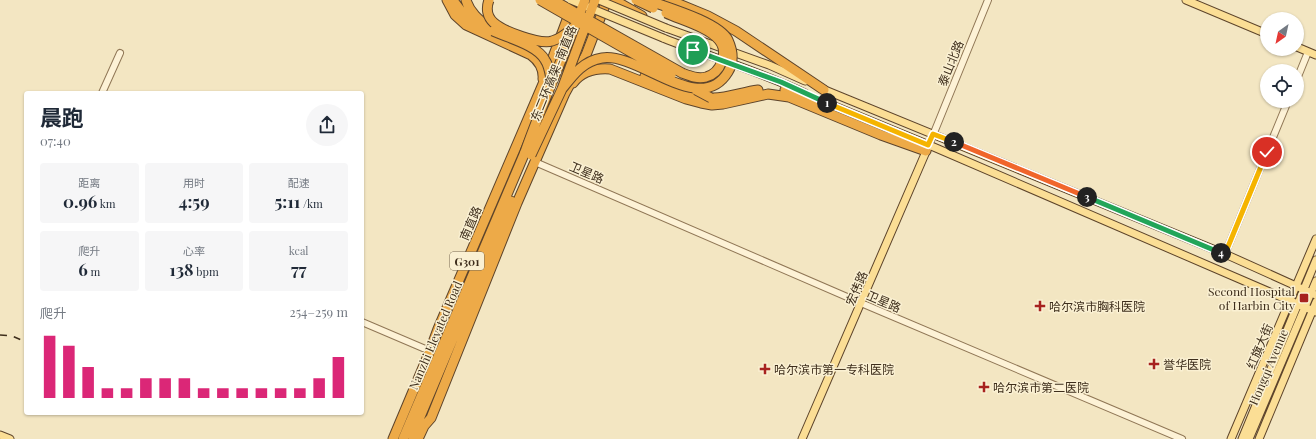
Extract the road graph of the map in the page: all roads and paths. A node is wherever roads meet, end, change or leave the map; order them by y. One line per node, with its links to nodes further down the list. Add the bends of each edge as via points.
1 (447, 0): 32 (highway, via 455,14 466,25 538,60)
2 (453, 0): 22 (highway, via 469,19)
3 (466, 0): 22 (highway, via 474,14)
4 (489, 0): 20 (highway, bridge, via 488,15 494,23 535,41 552,41)
5 (540, 0): 36 (highway, bridge)
6 (552, 0): 13 (highway, bridge, via 682,73 694,78 706,77 717,70 723,57 722,45 715,36)
7 (572, 0): 32 (highway, G301); 37 (main road, bridge, via 662,38 781,82)
8 (585, 0): 20 (highway, 东二环高架-南直路, bridge)
9 (595, 0): 35 (highway, 东二环高架-南直路, bridge)
10 (599, 0): 19 (main road, bridge)
11 (607, 0): 35 (highway, via 586,55)
12 (614, 0): 19 (highway, bridge)
13 (636, 0)
14 (647, 0): 30 (highway, bridge, via 706,23 722,33 731,47 732,61 720,82 697,89 678,84 619,59)
15 (669, 0): 33 (highway, via 736,31)
16 (988, 0): 41 (street, 泰山北路)
17 (1186, 0): 23 (main road)
18 (1196, 0): 21 (main road)
19 (655, 23): 33 (main road, bridge, via 770,65)
20 (576, 25): 32 (highway, 东二环高架-南直路, bridge)
21 (1260, 27)
22 (493, 31): 32 (highway, bridge, via 539,52 546,61)
23 (1260, 31)
24 (1304, 46): 26 (main road)
25 (1304, 50): 27 (main road)
26 (1316, 51)
27 (1308, 52): 29 (main road); 31 (street)
28 (120, 53): 34 (street)
29 (1316, 55)
30 (594, 61): 35 (highway, bridge, via 573,74); 36 (highway, bridge, via 620,67 696,96)
31 (1303, 64)
32 (547, 84): 35 (street); 39 (highway, 东二环高架-南直路, bridge); 58 (highway, 南直路 / G301)
33 (824, 90): 41 (main road)
34 (103, 91)
35 (563, 91): 40 (highway, 东二环高架-南直路, bridge); 42 (highway, via 583,74 600,68 610,69 686,99 712,105 763,95 782,95 881,135); 43 (highway, G301)
36 (711, 98): 37 (highway, via 776,88)
37 (831, 105): 42 (main road)
38 (1285, 108): 45 (street)
39 (538, 116): 43 (highway, 东二环高架-南直路, bridge); 58 (highway, bridge, via 519,150 447,316)
40 (549, 118): 43 (highway, 东二环高架-南直路, bridge); 60 (highway, bridge, via 544,139 431,407)
41 (933, 134): 42 (street, 泰山北路); 45 (main road)
42 (927, 148): 51 (main road); 53 (main road, 宏伟路)
43 (530, 156): 53 (street, 卫星路); 60 (highway, G301); 64 (highway, Nanzhi Elevated Road); 65 (highway, Nanzhi Elevated Road)
44 (1316, 239): 48 (main road, 红旗大街)
45 (1225, 254): 48 (main road)
46 (1316, 260): 49 (main road, Hongqi Avenue)
47 (1316, 281): 50 (main road, Hongqi Avenue)
48 (1296, 286): 49 (main road); 51 (main road, 红旗大街)
49 (1304, 289): 50 (main road); 54 (main road, Hongqi Avenue)
50 (1314, 294): 55 (main road, Hongqi Avenue)
51 (1290, 300): 54 (main road); 69 (main road, 红旗大街)
52 (1316, 302): 56 (main road)
53 (861, 303): 67 (main road, 宏伟路); 68 (street, 卫星路)
54 (1298, 304): 55 (main road); 70 (main road, Hongqi Avenue)
55 (1305, 307): 56 (main road); 71 (main road, Hongqi Avenue)
56 (1314, 311): 72 (main road)
57 (364, 323): 59 (street)
58 (438, 328): 59 (highway, 南直路 / G301)
59 (430, 351): 63 (highway, 南直路 / G301)
60 (431, 418): 66 (highway, G301)
61 (0, 434): 62 (main road)
62 (10, 439)
63 (393, 439)
64 (403, 439)
65 (410, 439)
66 (418, 439)
67 (802, 439)
68 (1182, 439)
69 (1231, 439)
70 (1242, 439)
71 (1249, 439)
72 (1259, 439)

